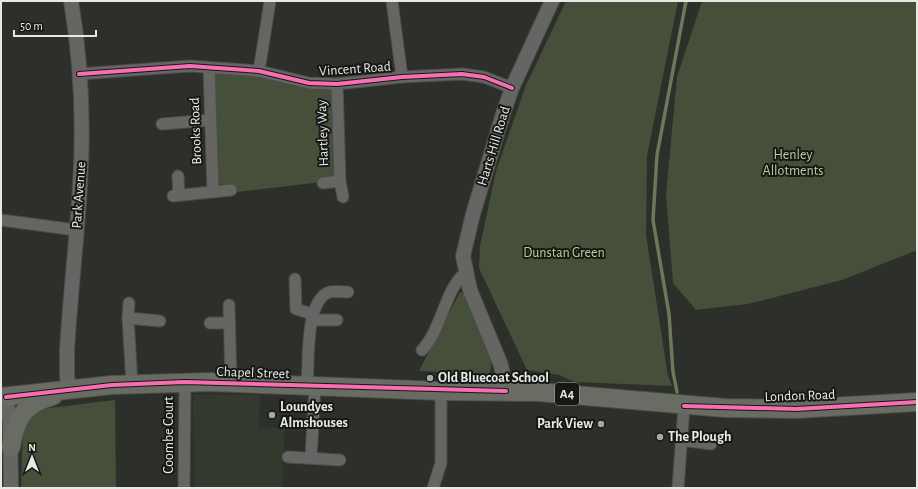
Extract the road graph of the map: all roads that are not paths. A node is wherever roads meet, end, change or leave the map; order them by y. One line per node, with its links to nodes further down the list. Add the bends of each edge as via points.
1 (70, 1): 7 (street, Park Avenue)
2 (270, 1): 6 (street)
3 (392, 1): 8 (street)
4 (552, 1): 10 (street, Harts Hill Road)
5 (209, 68): 6 (street, Vincent Road); 7 (street, Vincent Road, via 190,66); 11 (street, Brooks Road)
6 (260, 71): 9 (street, Vincent Road, via 309,83)
7 (80, 74): 20 (street, Park Avenue, via 81,154)
8 (402, 77): 9 (street, Vincent Road); 10 (street, Vincent Road, via 473,75)
9 (337, 84): 14 (street, Hartley Way)
10 (512, 88): 21 (street, Harts Hill Road, via 473,214 463,256)
11 (211, 120): 12 (street); 17 (street, Brooks Road)
12 (162, 124)
13 (178, 176): 17 (street, Brooks Road, via 176,196)
14 (340, 181): 15 (street, Hartley Way); 18 (street, Hartley Way)
15 (323, 183)
16 (231, 190): 17 (street, Brooks Road)
17 (213, 192)
18 (342, 197)
19 (1, 220): 20 (street)
20 (76, 230): 37 (street, Park Avenue, via 67,351)
21 (465, 273): 32 (street, via 457,281 434,334); 39 (street, Harts Hill Road, via 501,365)
22 (296, 279): 26 (street, via 296,309)
23 (348, 292): 26 (street, via 328,292 320,299)
24 (129, 303): 27 (street)
25 (229, 305): 31 (street)
26 (312, 317): 28 (street); 36 (street)
27 (128, 318): 29 (street); 35 (street)
28 (337, 320)
29 (160, 321)
30 (210, 322): 31 (street)
31 (229, 322): 34 (street)
32 (422, 350)
33 (185, 382): 34 (main road, Chapel Street / A4); 35 (main road, Chapel Street / A4); 50 (street, Coombe Court)
34 (232, 382): 36 (main road, Chapel Street / A4)
35 (132, 384): 37 (main road, Chapel Street / A4)
36 (311, 386): 38 (main road, Chapel Street / A4); 47 (street)
37 (68, 389): 40 (main road, Chapel Street / A4); 45 (main road, via 63,394 37,402 24,413 15,424)
38 (441, 391): 39 (main road, Chapel Street / A4); 51 (street, via 440,463)
39 (506, 392): 42 (main road, London Road / A4, via 628,399)
40 (3, 397): 45 (street)
41 (917, 402): 42 (main road, London Road / A4, via 796,409)
42 (684, 406): 43 (street)
43 (681, 440): 44 (street); 52 (street)
44 (711, 444)
45 (10, 447): 49 (street)
46 (288, 457): 47 (street)
47 (311, 458): 48 (street)
48 (340, 460)
49 (11, 488)
50 (184, 488)
51 (433, 488)
52 (678, 488)

